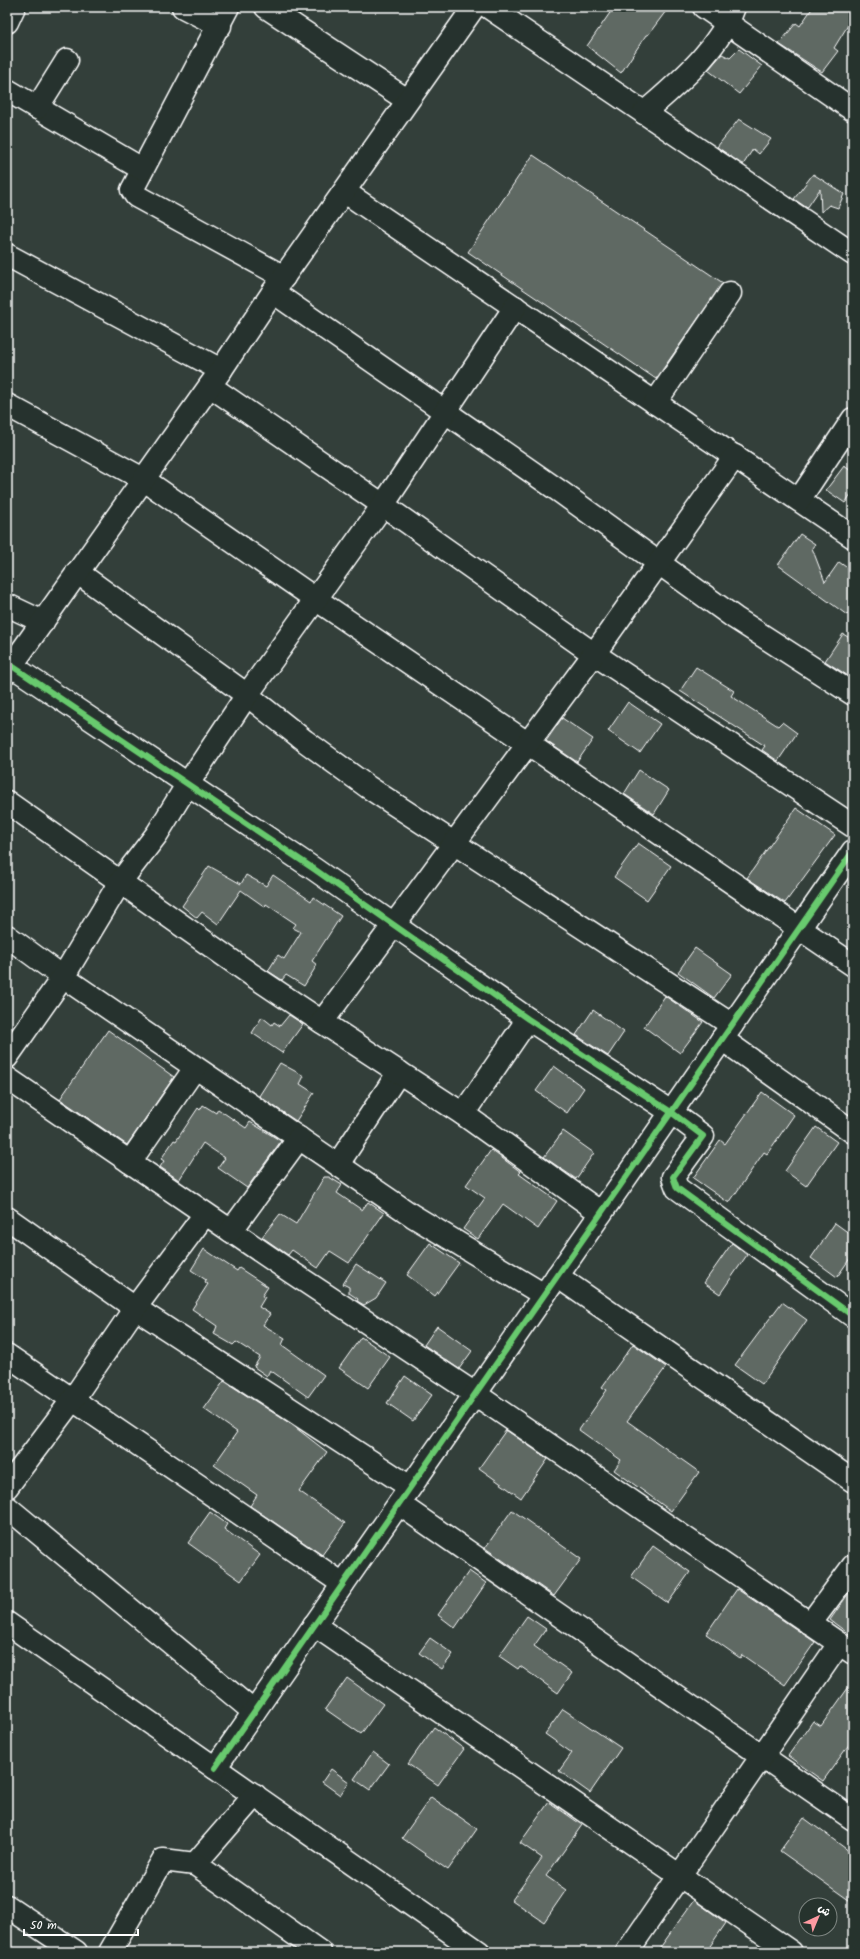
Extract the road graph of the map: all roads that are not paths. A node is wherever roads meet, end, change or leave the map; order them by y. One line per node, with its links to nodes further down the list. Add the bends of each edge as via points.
1 (14, 7): 9 (street)
2 (182, 7): 8 (street)
3 (266, 7): 12 (street)
4 (474, 7): 12 (street)
5 (488, 7): 15 (street)
6 (704, 7): 7 (street)
7 (731, 15): 14 (street); 15 (street, via 708,50)
8 (224, 16): 16 (street)
9 (7, 22)
10 (67, 60): 13 (street)
11 (7, 90): 13 (street)
12 (407, 100): 17 (street)
13 (37, 108): 16 (street)
14 (853, 110)
15 (644, 113): 18 (street)
16 (142, 169): 20 (street, via 132,190 136,196)
17 (345, 192): 20 (street); 22 (street)
18 (853, 254)
19 (7, 255): 23 (street)
20 (278, 284): 23 (street); 26 (street)
21 (730, 293): 24 (street)
22 (515, 307): 24 (street); 26 (street)
23 (215, 378): 29 (street); 31 (street)
24 (655, 403): 28 (street)
25 (7, 405): 29 (street)
26 (445, 413): 31 (street); 33 (street)
27 (853, 419): 30 (street)
28 (735, 456): 30 (street); 33 (street)
29 (143, 479): 34 (street); 35 (street)
30 (799, 500): 32 (street)
31 (383, 505): 35 (street); 38 (street)
32 (853, 537)
33 (659, 564): 38 (street); 40 (street, via 735,618)
34 (77, 572): 37 (street); 41 (street)
35 (317, 600): 41 (street); 42 (street)
36 (7, 605): 37 (street)
37 (44, 622): 39 (street)
38 (594, 654): 42 (street); 45 (street)
39 (9, 669): 43 (street)
40 (853, 694)
41 (247, 695): 43 (street); 46 (street, via 368,787)
42 (528, 744): 46 (street); 50 (street)
43 (187, 785): 48 (street, via 157,834); 49 (street)
44 (7, 802): 48 (street)
45 (853, 826)
46 (454, 842): 49 (street); 56 (street)
47 (853, 851): 50 (street)
48 (120, 882): 53 (street); 55 (street)
49 (393, 925): 54 (street); 55 (street)
50 (800, 928): 52 (street); 56 (street)
51 (7, 936): 53 (street)
52 (853, 965)
53 (63, 978): 57 (street); 58 (street)
54 (528, 1018): 61 (street); 62 (street)
55 (322, 1022): 59 (street)
56 (727, 1032): 61 (street); 63 (street)
57 (7, 1057)
58 (196, 1068): 64 (street); 65 (street)
59 (399, 1072): 62 (street); 66 (street)
60 (7, 1078): 65 (street)
61 (671, 1112): 67 (street); 74 (street, via 703,1136 673,1177 677,1188)
62 (464, 1114): 67 (street)
63 (853, 1132)
64 (299, 1138): 66 (street); 70 (street)
65 (130, 1162): 68 (street)
66 (338, 1164): 72 (street, via 413,1216)
67 (601, 1213): 71 (street)
68 (205, 1214): 70 (street); 73 (street)
69 (7, 1218): 73 (street)
70 (231, 1232): 76 (street)
71 (557, 1276): 72 (street); 78 (street)
72 (544, 1295): 76 (street)
73 (135, 1308): 77 (street); 80 (street)
74 (853, 1316)
75 (7, 1355): 77 (street)
76 (475, 1394): 80 (street); 85 (street)
77 (73, 1399): 79 (street); 83 (street)
78 (853, 1481)
79 (7, 1487)
80 (404, 1496): 83 (street); 89 (street)
81 (7, 1507): 88 (street)
82 (853, 1566): 85 (street)
83 (343, 1584): 86 (street)
84 (7, 1623): 90 (street)
85 (810, 1624): 87 (street)
86 (314, 1625): 88 (street); 94 (street)
87 (846, 1648): 89 (street)
88 (254, 1712): 90 (street)
89 (762, 1756): 92 (street); 94 (street)
90 (215, 1768): 91 (street)
91 (255, 1795): 93 (street); 99 (street)
92 (853, 1819)
93 (195, 1864): 97 (street, via 163,1860); 98 (street)
94 (680, 1875): 100 (street); 101 (street)
95 (7, 1906): 96 (street)
96 (76, 1952)
97 (110, 1952)
98 (320, 1952)
99 (479, 1952)
100 (627, 1952)
101 (791, 1952)

